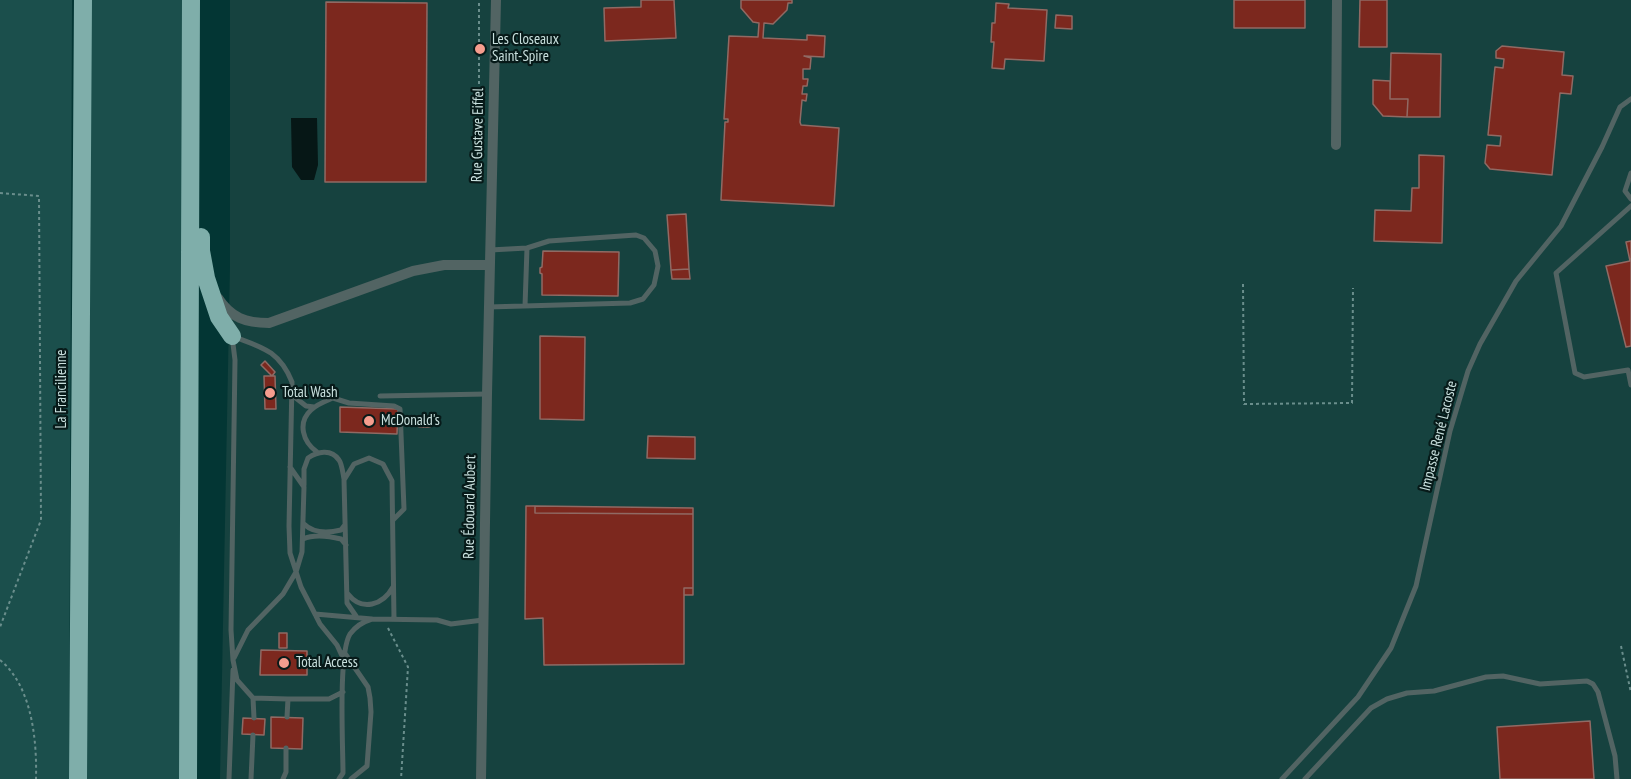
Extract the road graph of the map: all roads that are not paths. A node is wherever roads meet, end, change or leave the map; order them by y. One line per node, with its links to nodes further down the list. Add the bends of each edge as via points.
1 (83, 0): 52 (highway, La Francilienne)
2 (191, 0): 6 (highway)
3 (496, 0): 11 (street, Rue Gustave Eiffel)
4 (1337, 0): 7 (street)
5 (1631, 99): 60 (lane, Impasse René Lacoste, via 1620,107 1561,226 1516,281 1489,324 1468,371 1450,431 1416,586 1391,648 1358,697)
6 (191, 103): 15 (highway, via 203,117 201,251); 53 (highway)
7 (1336, 145)
8 (1631, 173): 9 (lane, via 1625,191)
9 (1631, 199)
10 (1631, 206): 19 (lane, via 1556,273 1575,373 1584,377 1628,370)
11 (491, 234): 13 (street, Rue Édouard Aubert)
12 (527, 248): 13 (lane); 16 (lane); 16 (lane, via 549,242 636,235 650,242 658,266 650,294 630,303)
13 (490, 250): 14 (street, Rue Édouard Aubert)
14 (489, 265): 15 (street, via 444,265 413,271 269,323 251,323 235,316); 17 (street, Rue Édouard Aubert)
15 (212, 292): 18 (highway, via 219,317)
16 (525, 306): 17 (lane)
17 (488, 307): 20 (street, Rue Édouard Aubert)
18 (232, 336): 21 (lane, via 263,346 276,356 288,371); 44 (lane)
19 (1631, 385)
20 (486, 394): 22 (lane); 42 (street, Rue Édouard Aubert)
21 (291, 395): 23 (lane); 24 (lane)
22 (380, 396)
23 (314, 407): 25 (lane, via 306,415); 30 (lane, via 333,398 400,409 404,509)
24 (291, 417): 25 (lane); 27 (lane)
25 (303, 428): 26 (lane, via 306,442)
26 (317, 452): 28 (lane, via 329,452 339,460); 29 (lane, via 308,458)
27 (290, 467): 29 (lane); 35 (lane, via 290,553)
28 (345, 480): 30 (lane, via 354,464 369,458 383,464 392,481); 32 (lane)
29 (304, 487): 31 (lane)
30 (393, 520): 36 (lane)
31 (304, 524): 32 (lane, via 310,530 335,531); 33 (lane)
32 (345, 524): 34 (lane)
33 (303, 539): 34 (lane, via 335,537); 35 (lane)
34 (346, 545): 37 (lane)
35 (296, 572): 38 (lane); 44 (lane, via 283,594 248,630)
36 (393, 587): 37 (lane, via 376,604 365,605); 41 (lane)
37 (347, 592): 39 (lane, via 347,603)
38 (315, 614): 39 (lane); 43 (lane)
39 (356, 616): 40 (lane)
40 (372, 619): 41 (lane); 43 (lane, via 359,624 348,636)
41 (394, 619): 42 (lane, via 451,624)
42 (484, 620): 59 (street, Rue Édouard Aubert)
43 (344, 655): 45 (lane); 58 (lane, via 368,687 371,712 367,766)
44 (233, 660): 46 (lane, via 237,680); 54 (lane)
45 (343, 692): 47 (lane, via 328,699); 57 (lane, via 343,773)
46 (254, 698): 47 (lane); 49 (lane)
47 (288, 699): 48 (lane)
48 (287, 717)
49 (254, 718)
50 (253, 735): 55 (lane)
51 (286, 748): 56 (lane)
52 (78, 779)
53 (188, 779)
54 (230, 779)
55 (251, 779)
56 (283, 779)
57 (339, 779)
58 (351, 779)
59 (481, 779)
60 (1282, 779)
61 (1305, 779): 62 (lane, via 1371,708 1387,699 1503,676 1539,684 1593,684 1615,756)
62 (1617, 779)

